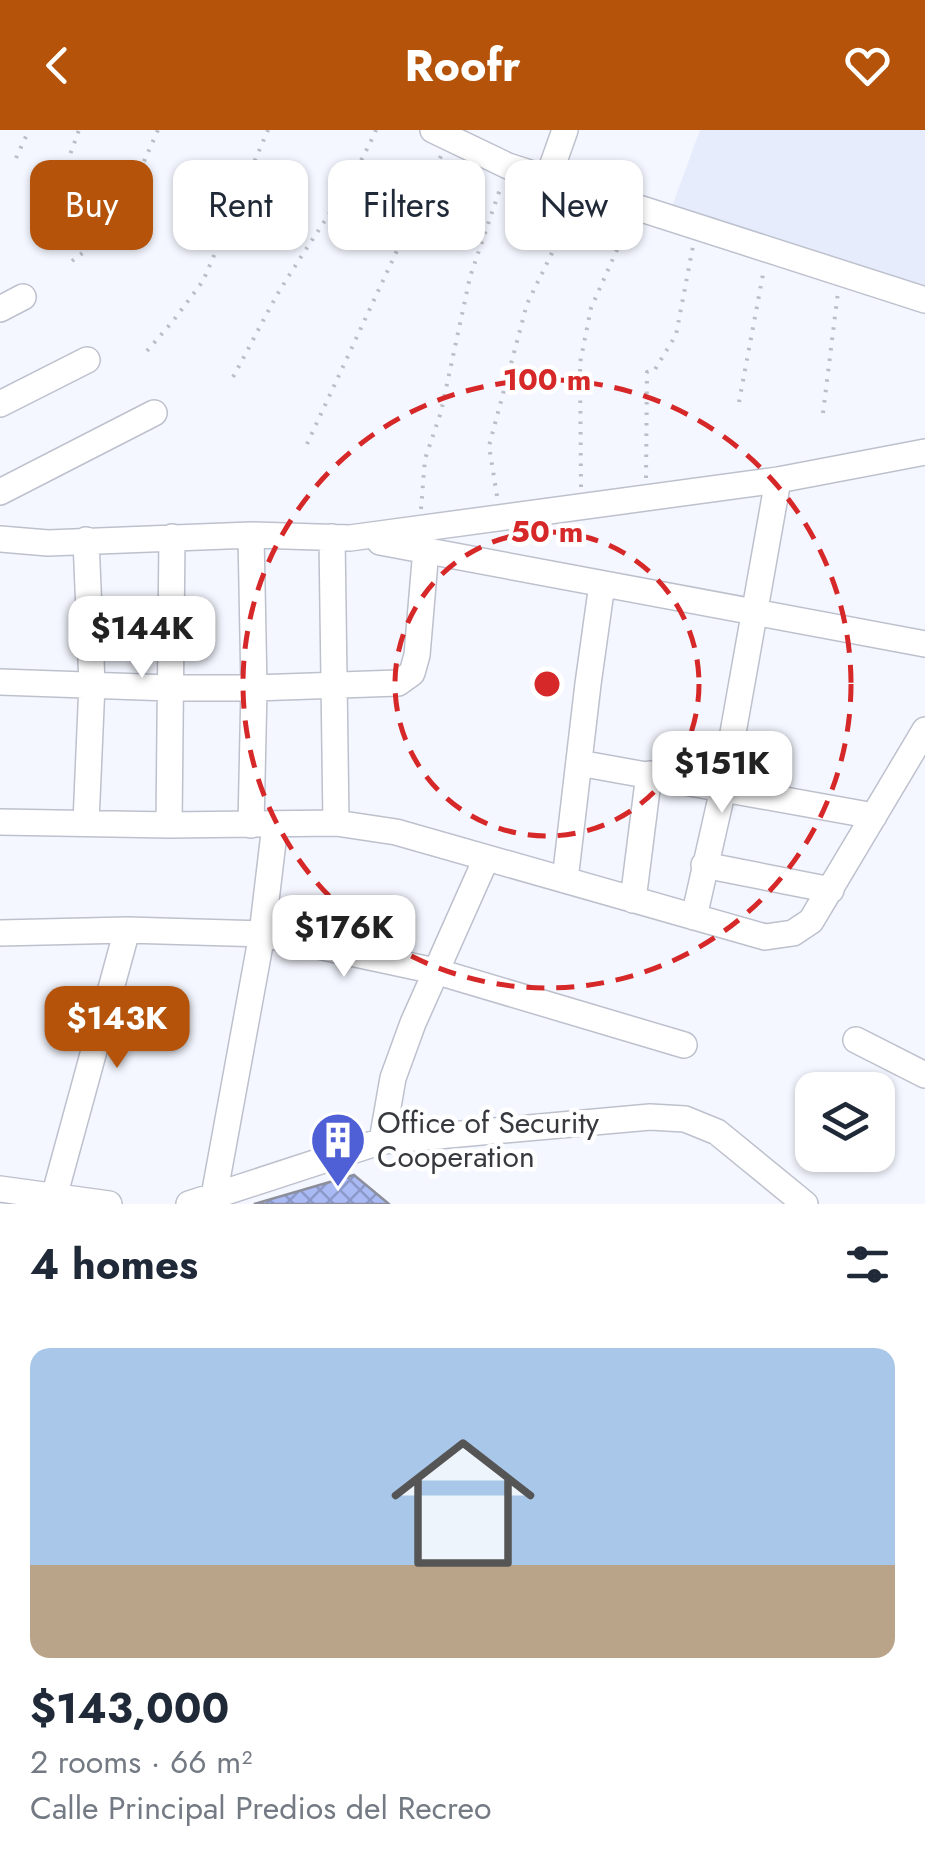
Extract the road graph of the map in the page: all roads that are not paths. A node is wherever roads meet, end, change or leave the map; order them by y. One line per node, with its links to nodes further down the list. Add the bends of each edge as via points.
1 (565, 130): 3 (street)
2 (441, 134): 4 (street)
3 (554, 160)
4 (505, 165)
5 (643, 209): 6 (street)
6 (925, 300)
7 (87, 360): 8 (street)
8 (0, 404)
9 (154, 413): 12 (street)
10 (925, 452): 11 (street)
11 (778, 480): 16 (street, via 500,518); 20 (street)
12 (0, 492)
13 (251, 535): 14 (street); 15 (street); 26 (street)
14 (341, 537): 16 (street); 24 (street)
15 (172, 538): 18 (street); 25 (street)
16 (423, 539): 19 (street); 24 (street, via 412,673 398,683)
17 (0, 540): 18 (street)
18 (86, 540): 23 (street)
19 (602, 584): 20 (street); 28 (street)
20 (756, 612): 21 (street); 30 (street)
21 (925, 644)
22 (0, 682): 23 (street)
23 (92, 684): 25 (street); 33 (street)
24 (334, 686): 26 (street); 34 (street)
25 (170, 688): 26 (street); 36 (street)
26 (254, 688): 35 (street)
27 (925, 730): 31 (street)
28 (578, 763): 29 (street); 39 (street)
29 (648, 774): 30 (street); 41 (street)
30 (722, 789): 31 (street); 38 (street)
31 (874, 816): 40 (street)
32 (0, 822): 33 (street)
33 (86, 822): 36 (street)
34 (336, 822): 35 (street); 37 (street)
35 (263, 825): 36 (street); 45 (street)
36 (169, 826)
37 (486, 859): 39 (street); 46 (street)
38 (704, 865): 40 (street); 42 (street)
39 (564, 880): 41 (street)
40 (831, 890): 42 (street, via 811,921 793,933 765,937)
41 (633, 900): 42 (street)
42 (694, 917)
43 (127, 930): 44 (street); 45 (street); 52 (street)
44 (0, 933)
45 (262, 934): 46 (street); 53 (street)
46 (435, 971): 48 (street); 50 (street, via 393,1078)
47 (856, 1040): 49 (street)
48 (684, 1044)
49 (925, 1075)
50 (382, 1141): 53 (street); 55 (street, via 685,1119 717,1132)
51 (0, 1190): 52 (street)
52 (54, 1197): 54 (street)
53 (202, 1200)
54 (108, 1204)
55 (804, 1204)

